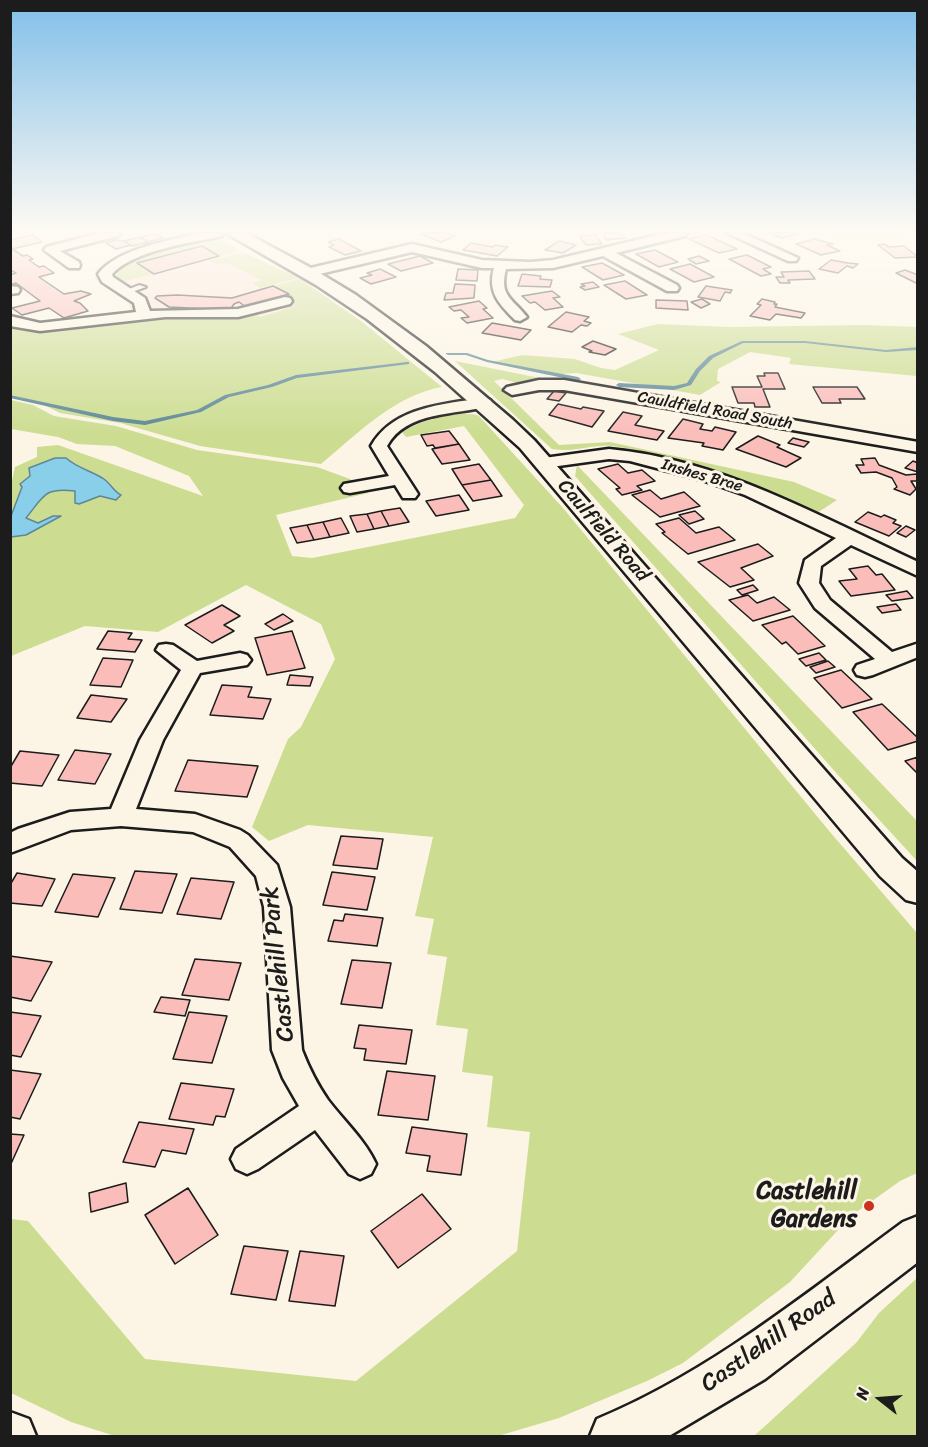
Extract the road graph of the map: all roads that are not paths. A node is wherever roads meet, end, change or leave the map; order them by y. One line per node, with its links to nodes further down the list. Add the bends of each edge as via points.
1 (139, 301): 6 (street)
2 (285, 301): 6 (street, via 238,313)
3 (353, 301): 11 (street, Caulfield Road, via 407,339)
4 (504, 301): 7 (street)
5 (539, 314): 7 (street)
6 (144, 315): 9 (street, via 40,327)
7 (520, 317): 8 (street)
8 (503, 319)
9 (10, 320)
10 (512, 391): 12 (street, Cauldfield Road South, via 539,384 580,387)
11 (484, 403): 13 (street, Caulfield Road); 14 (street, via 411,418 384,434 379,446)
12 (918, 447)
13 (544, 463): 17 (street, Inshes Brae, via 609,454 630,456 751,491); 27 (street, Caulfield Road, via 891,867)
14 (398, 479): 15 (street); 16 (street)
15 (350, 488)
16 (409, 494)
17 (850, 537): 18 (street, Inshes Brae); 22 (street, via 812,564 809,583 822,604)
18 (918, 570)
19 (166, 650): 23 (street)
20 (916, 650): 22 (street)
21 (240, 660): 23 (street)
22 (889, 660): 24 (street)
23 (193, 668): 25 (street, via 153,734)
24 (865, 670)
25 (121, 817): 26 (street, Castlehill Park, via 70,821); 28 (street, Castlehill Park, via 195,823 231,836 268,872 277,908 287,1050 298,1078)
26 (10, 844)
27 (918, 891)
28 (318, 1110): 29 (street); 30 (street, Castlehill Park)
29 (247, 1159)
30 (360, 1164)
31 (918, 1236): 32 (street, Castlehill Road, via 749,1363 640,1427)
32 (614, 1437)

